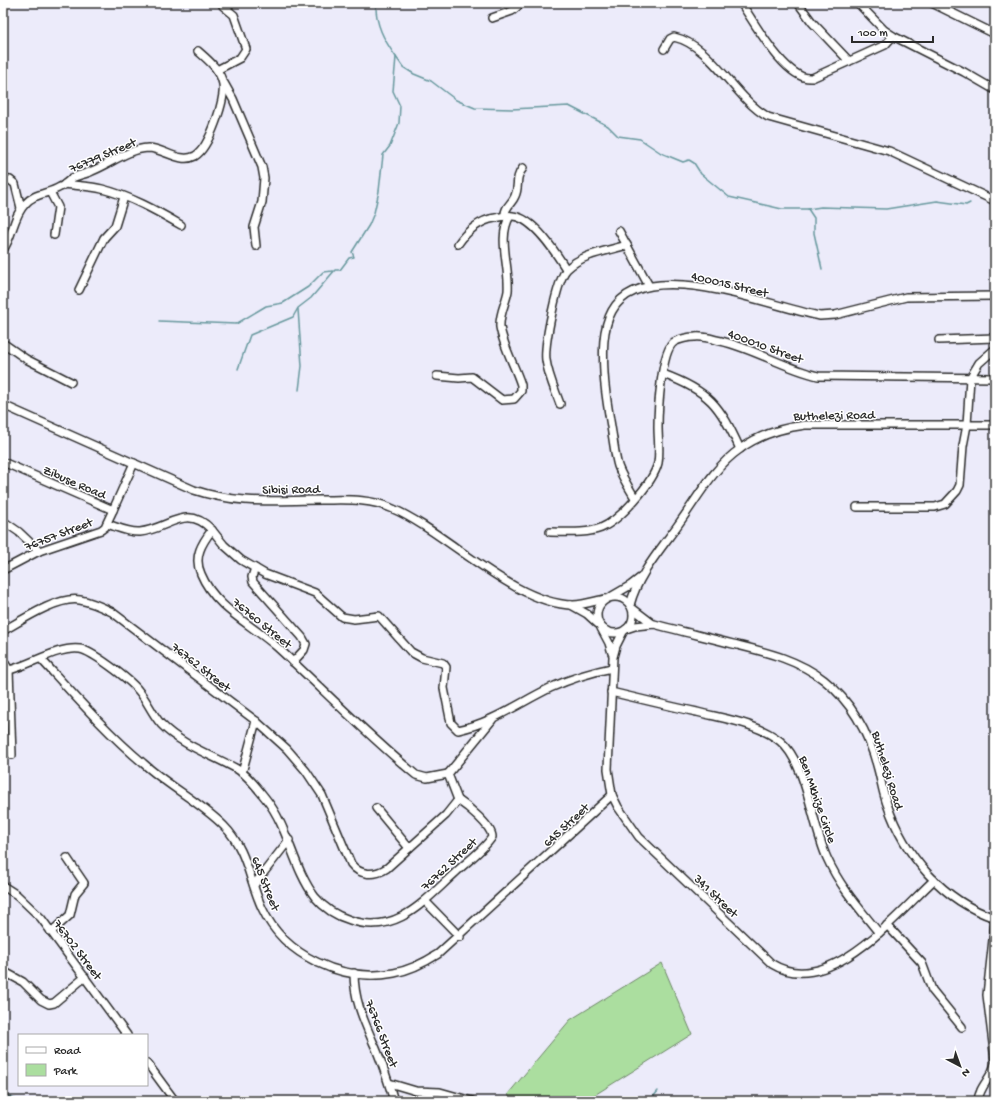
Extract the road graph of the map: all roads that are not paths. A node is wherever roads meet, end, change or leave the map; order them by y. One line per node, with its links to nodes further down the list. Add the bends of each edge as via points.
1 (519, 3): 7 (street, via 512,11)
2 (741, 3): 12 (street, via 772,48 799,76 812,78)
3 (798, 3): 12 (street, via 812,22)
4 (858, 3): 9 (street)
5 (932, 3): 8 (street)
6 (223, 6): 13 (street, via 234,15 246,49 240,58)
7 (492, 18)
8 (995, 34)
9 (893, 36): 12 (street, via 885,45); 15 (street)
10 (664, 49): 21 (street, via 674,37 700,49 741,95 768,117 889,151)
11 (198, 51): 13 (street, 76779 Street)
12 (849, 61)
13 (217, 70): 14 (street, 76779 Street)
14 (221, 78): 18 (street, 76779 Street, via 224,90 222,100 203,148 194,156 182,158 157,149 138,150 91,172 76,176); 29 (street, via 233,99 262,167 262,202 254,227)
15 (995, 90)
16 (523, 168): 23 (street, via 518,176 514,198 505,209)
17 (3, 180): 22 (street, via 10,180 15,184)
18 (65, 184): 19 (street, 76779 Street); 20 (street, via 103,190)
19 (50, 192): 22 (street, 76779 Street, via 32,198); 26 (street, via 58,207)
20 (124, 197): 24 (street); 33 (street, via 115,226 104,238)
21 (995, 201)
22 (21, 208): 30 (street)
23 (507, 216): 27 (street, via 484,221 466,234); 31 (street, via 519,218 536,230); 40 (street, via 504,233 508,291 500,322 521,391 514,399 502,400 472,377)
24 (181, 225)
25 (619, 231): 28 (street)
26 (54, 235)
27 (458, 244)
28 (626, 245): 31 (street, via 580,259); 32 (street)
29 (256, 246)
30 (3, 250)
31 (566, 269): 44 (street, via 555,300 546,354 547,366)
32 (649, 286): 34 (street, 400015 Street, via 695,285 820,316 835,315 906,298); 51 (street, 400015 Street, via 627,294 615,306 607,321 604,346 605,390 615,454 618,467)
33 (79, 290)
34 (995, 296)
35 (995, 338): 36 (street)
36 (939, 340)
37 (3, 343): 43 (street, via 26,359)
38 (995, 349): 41 (street, via 979,363)
39 (663, 374): 41 (street, 400010 Street, via 665,360 674,342 705,337 740,346 818,376); 48 (street, via 693,386 710,400 726,420); 51 (street, 400010 Street, via 658,411 658,461 652,478)
40 (437, 376)
41 (970, 378): 42 (street); 46 (street)
42 (995, 378)
43 (71, 382)
44 (560, 404)
45 (3, 405): 50 (street, Sibisi Road)
46 (968, 425): 47 (street, Buthelezi Road); 48 (street, Buthelezi Road, via 805,425 769,433); 52 (street, via 963,446 960,484 949,501 935,507)
47 (995, 426)
48 (740, 449): 61 (street, Buthelezi Road, via 714,475)
49 (3, 462): 53 (street, Zibuse Road)
50 (134, 463): 53 (street, Zibuse Road); 63 (street, Sibisi Road, via 194,490 229,499 362,500 383,505 408,516 521,590 544,599)
51 (635, 498): 57 (street, 400010 Street, via 608,524 600,528)
52 (857, 507)
53 (113, 510): 55 (street, 76757 Street)
54 (3, 522): 58 (street, via 19,532)
55 (107, 524): 56 (street, via 138,532 193,517 201,520); 58 (street, 76757 Street, via 97,531)
56 (212, 530): 59 (street, via 232,552); 72 (street, 76760 Street, via 199,552 201,575 226,608)
57 (550, 532)
58 (39, 551): 60 (street, 76757 Street)
59 (255, 568): 72 (street, 76760 Street, via 253,582 306,644); 76 (street, via 315,593 342,617 354,619 378,616 411,652 422,658 443,663 446,667 444,688 451,723 455,729 473,726)
60 (3, 570)
61 (644, 573): 62 (street, Buthelezi Road, via 631,585); 64 (street, Buthelezi Road, via 634,592)
62 (608, 598): 63 (street, Sibisi Road); 64 (street, Buthelezi Road, via 621,598); 66 (street, via 598,608 597,619)
63 (571, 605): 66 (street, Sibisi Road, via 587,614)
64 (631, 606): 65 (street, Buthelezi Road); 67 (street, Buthelezi Road, via 633,619)
65 (654, 624): 67 (street, Buthelezi Road); 87 (street, Buthelezi Road, via 773,654 799,663 825,680 852,710 866,733 873,749 893,822 909,850)
66 (600, 626): 67 (street, Buthelezi Road, via 611,633); 69 (street, 341 Street, via 610,643)
67 (624, 630): 69 (street, 341 Street)
68 (3, 631): 77 (street, 76762 Street, via 63,601 76,599 94,603 125,621)
69 (613, 657): 73 (street, 341 Street)
70 (41, 659): 74 (street, 76762 Street); 79 (street, 76762 Street, via 67,650 82,649 89,652 138,690 154,716 167,730); 88 (street, 645 Street, via 88,711 132,754 226,828 240,847)
71 (3, 660): 74 (street)
72 (293, 662): 80 (street, 76760 Street, via 416,774 427,778)
73 (612, 668): 75 (street, 341 Street); 76 (street, via 569,680)
74 (9, 670): 78 (street)
75 (611, 692): 81 (street, 341 Street, via 608,769); 95 (street, Ben Mkhize Circle, via 743,724 767,733 781,742 794,758 799,770 816,832 833,870 843,889)
76 (493, 718): 80 (street)
77 (256, 721): 79 (street); 85 (street, 76762 Street, via 287,749 322,795 354,868 362,873 379,873)
78 (12, 755)
79 (242, 773): 84 (street, 76762 Street, via 273,808)
80 (448, 774): 82 (street)
81 (612, 795): 95 (street, 341 Street, via 623,816 639,837 778,968 798,974 822,970); 96 (street, 645 Street)
82 (458, 800): 85 (street, 76762 Street, via 446,815); 90 (street, 76762 Street, via 485,824 492,836)
83 (376, 808): 85 (street)
84 (289, 840): 88 (street); 90 (street, 76762 Street, via 310,890 325,907 341,917 366,924 380,924 406,915)
85 (409, 848)
86 (67, 858): 94 (street, via 84,883 75,894 70,915)
87 (934, 880): 91 (street, Buthelezi Road, via 963,903); 93 (street, 341 Street)
88 (254, 885): 98 (street, 645 Street, via 262,908 270,921 291,945 315,961)
89 (5, 888): 94 (street, 76702 Street, via 33,910)
90 (425, 901): 96 (street)
91 (995, 918)
92 (995, 921): 102 (street, via 988,1002)
93 (887, 925): 95 (street, 341 Street); 100 (street, via 922,963 928,984)
94 (51, 932): 99 (street, 76702 Street)
95 (879, 933)
96 (460, 937): 98 (street, 645 Street, via 438,954 408,969 381,974)
97 (3, 971): 99 (street, via 23,982 41,1000 49,1004 54,1003)
98 (354, 973): 104 (street, 76766 Street, via 354,991 358,1006)
99 (84, 977): 101 (street, 76702 Street)
100 (962, 1026)
101 (126, 1034)
102 (995, 1062): 108 (street)
103 (148, 1064): 105 (street)
104 (388, 1082): 106 (street, 76766 Street); 107 (street, via 416,1091 440,1092)
105 (175, 1101)
106 (394, 1101)
107 (472, 1101)
108 (978, 1101)

